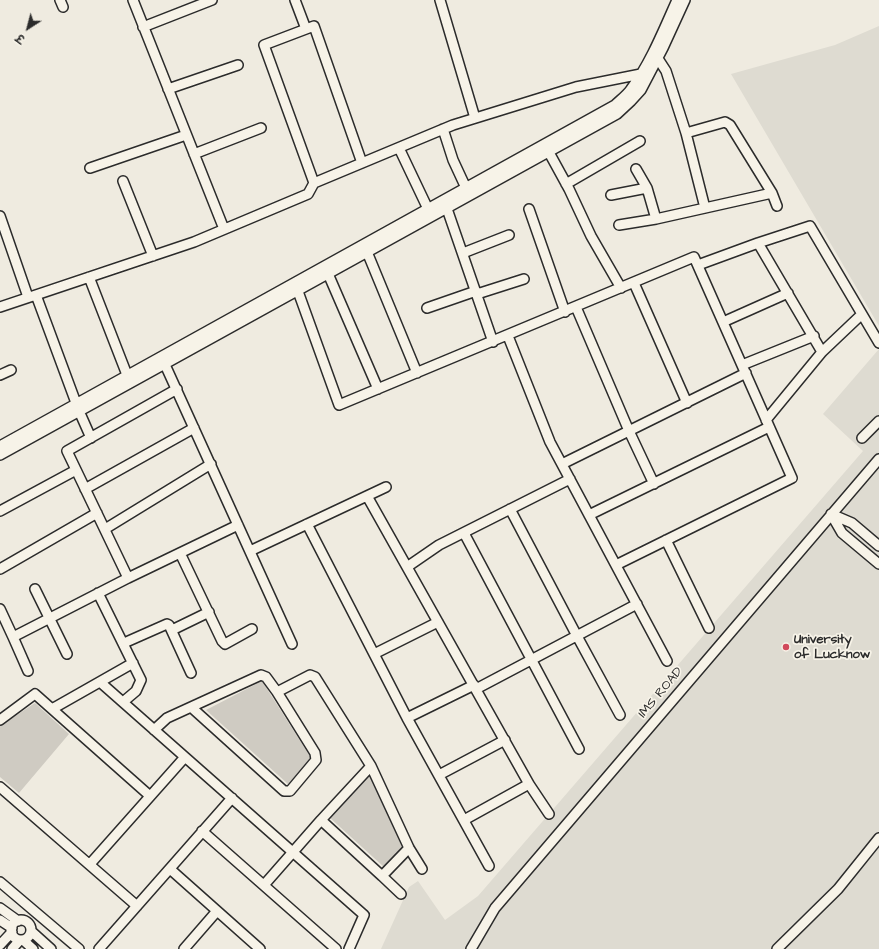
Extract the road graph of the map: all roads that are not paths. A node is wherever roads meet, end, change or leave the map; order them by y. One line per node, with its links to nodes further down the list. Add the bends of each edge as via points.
1 (133, 0): 6 (street)
2 (212, 0): 6 (street)
3 (440, 0): 12 (street)
4 (682, 0): 8 (street)
5 (298, 1): 7 (street)
6 (143, 27): 11 (street)
7 (306, 29): 21 (street, via 314,26); 25 (street, via 264,45)
8 (655, 55): 10 (street); 15 (street, via 666,71); 19 (street, via 641,90 617,114)
9 (238, 65): 11 (street)
10 (641, 74): 12 (street, via 576,87); 19 (street, via 631,90 615,105)
11 (168, 89): 16 (street)
12 (475, 118): 14 (street)
13 (261, 128): 20 (street)
14 (443, 129): 18 (street); 27 (street)
15 (686, 133): 29 (street, via 725,122 730,125); 33 (street)
16 (186, 135): 20 (street); 22 (street)
17 (640, 141): 26 (street)
18 (399, 148): 21 (street); 34 (street)
19 (546, 148): 26 (street); 27 (street); 31 (street)
20 (194, 154): 39 (street)
21 (362, 163): 25 (street)
22 (90, 168)
23 (636, 169): 28 (street)
24 (123, 181): 45 (street)
25 (314, 183): 39 (street, via 308,194)
26 (566, 184): 52 (street, via 591,236)
27 (466, 188): 31 (street)
28 (646, 188): 30 (street); 37 (street)
29 (772, 193): 32 (street); 33 (street)
30 (611, 196)
31 (445, 204): 34 (street); 43 (street); 44 (street)
32 (777, 206)
33 (705, 208): 37 (street)
34 (428, 209): 43 (street)
35 (530, 209): 59 (street)
36 (0, 216): 40 (street)
37 (656, 219): 38 (street)
38 (619, 225)
39 (224, 229): 45 (street)
40 (3, 233): 55 (street)
41 (508, 235): 44 (street)
42 (758, 243): 46 (street); 54 (street); 60 (street, via 810,226)
43 (366, 248): 47 (street); 70 (street)
44 (463, 253): 53 (street)
45 (153, 256): 48 (street)
46 (698, 265): 50 (street, via 694,258); 61 (street)
47 (326, 270): 51 (street); 74 (street)
48 (89, 277): 55 (street); 72 (street)
49 (524, 279): 53 (street)
50 (634, 283): 52 (street); 75 (street)
51 (296, 286): 67 (street); 74 (street, via 339,405)
52 (621, 288): 57 (street)
53 (476, 292): 58 (street); 64 (street)
54 (788, 293): 61 (street); 63 (street)
55 (32, 296): 56 (street); 76 (street)
56 (0, 307)
57 (576, 307): 59 (street); 80 (street)
58 (427, 308)
59 (565, 312): 62 (street)
60 (861, 315): 65 (street); 66 (street)
61 (723, 322): 68 (street)
62 (508, 336): 64 (street); 87 (street, via 550,442)
63 (814, 336): 66 (street); 68 (street)
64 (493, 342): 70 (street)
65 (879, 343)
66 (822, 352): 78 (street)
67 (164, 360): 72 (street); 73 (street)
68 (744, 369): 75 (street); 78 (street)
69 (11, 370): 71 (street)
70 (417, 373): 74 (street)
71 (0, 375)
72 (128, 379): 76 (street)
73 (177, 389): 79 (street); 81 (street)
74 (378, 389)
75 (687, 403): 80 (street)
76 (77, 408): 81 (street); 83 (street); 84 (street)
77 (879, 421): 82 (street)
78 (768, 423): 90 (street); 103 (street, via 792,478)
79 (194, 428): 86 (street); 92 (street)
80 (629, 431): 87 (street); 90 (street)
81 (90, 438): 88 (street, via 67,451)
82 (862, 438)
83 (0, 446)
84 (0, 455)
85 (879, 459): 97 (street, IMS ROAD)
86 (211, 464): 100 (street); 101 (street)
87 (562, 464): 89 (street)
88 (76, 470): 92 (street); 95 (street)
89 (570, 479): 94 (street); 98 (street)
90 (654, 484): 98 (street)
91 (386, 487): 93 (street)
92 (85, 489): 96 (street)
93 (367, 496): 99 (street); 109 (street)
94 (510, 509): 102 (street); 122 (street)
95 (0, 511)
96 (97, 513): 101 (street); 110 (street)
97 (831, 514): 104 (street, via 852,523); 107 (street, via 842,533); 185 (street, IMS ROAD, via 495,908)
98 (589, 515): 108 (street)
99 (308, 524): 105 (street); 127 (street)
100 (238, 525): 105 (street); 106 (street)
101 (104, 529): 111 (street)
102 (464, 533): 109 (street, via 439,545); 128 (street)
103 (666, 540): 108 (street); 119 (street)
104 (879, 546)
105 (250, 551): 125 (street)
106 (180, 553): 111 (street); 116 (street)
107 (879, 564)
108 (616, 565): 114 (street)
109 (407, 567): 118 (street)
110 (0, 569)
111 (128, 578): 113 (street)
112 (35, 589): 117 (street)
113 (98, 593): 117 (street); 124 (street)
114 (637, 604): 122 (street); 129 (street)
115 (0, 609): 123 (street)
116 (209, 612): 120 (street, via 225,644); 121 (street)
117 (50, 618): 123 (street); 126 (street)
118 (438, 622): 127 (street); 134 (street)
119 (709, 628)
120 (252, 629)
121 (172, 630): 124 (street, via 167,624); 132 (street)
122 (577, 636): 128 (street); 139 (street)
123 (14, 637): 131 (street)
124 (124, 643): 130 (street)
125 (292, 644)
126 (67, 654)
127 (374, 654): 140 (street)
128 (532, 660): 134 (street); 144 (street)
129 (667, 661)
130 (133, 663): 133 (street); 136 (street, via 141,680 136,691)
131 (28, 671)
132 (191, 673)
133 (100, 682): 136 (street); 138 (street)
134 (475, 687): 140 (street); 143 (street)
135 (277, 692): 137 (street, via 266,677 261,675); 137 (street, via 315,753 316,760 290,791 284,791); 146 (street, via 310,675 315,677)
136 (123, 702): 142 (street)
137 (191, 707): 142 (street, via 166,718)
138 (52, 709): 141 (street, via 35,694); 150 (street)
139 (620, 715)
140 (407, 718): 147 (street)
141 (0, 720)
142 (154, 730): 145 (street)
143 (505, 740): 147 (street); 148 (street)
144 (579, 749)
145 (185, 757): 150 (street); 151 (street)
146 (371, 766): 153 (street); 157 (street)
147 (439, 775): 154 (street)
148 (529, 784): 152 (street); 154 (street)
149 (0, 787): 159 (street)
150 (150, 796): 159 (street)
151 (232, 798): 155 (street); 158 (street)
152 (549, 814)
153 (321, 820): 158 (street); 163 (street)
154 (464, 820): 160 (street)
155 (202, 832): 161 (street); 165 (street)
156 (879, 838): 186 (street, via 838,889)
157 (409, 848): 162 (street); 163 (street)
158 (292, 852): 165 (street); 184 (street, via 364,915)
159 (90, 864): 167 (street)
160 (489, 866)
161 (170, 869): 167 (street); 169 (street)
162 (422, 869)
163 (382, 876): 166 (street)
164 (0, 882): 179 (street)
165 (264, 885): 183 (street)
166 (401, 894)
167 (137, 906): 180 (street)
168 (0, 908): 171 (street)
169 (217, 911): 181 (street); 182 (street)
170 (0, 920): 171 (street)
171 (14, 927): 172 (street, via 24,921 30,925); 173 (street, via 14,937); 174 (street)
172 (31, 931): 173 (street, via 28,937); 178 (street)
173 (21, 940): 176 (street); 177 (street)
174 (0, 945): 175 (street)
175 (5, 949)
176 (12, 949)
177 (33, 949)
178 (51, 949)
179 (79, 949)
180 (99, 949)
181 (184, 949)
182 (260, 949)
183 (336, 949)
184 (349, 949)
185 (471, 949)
186 (777, 949)

